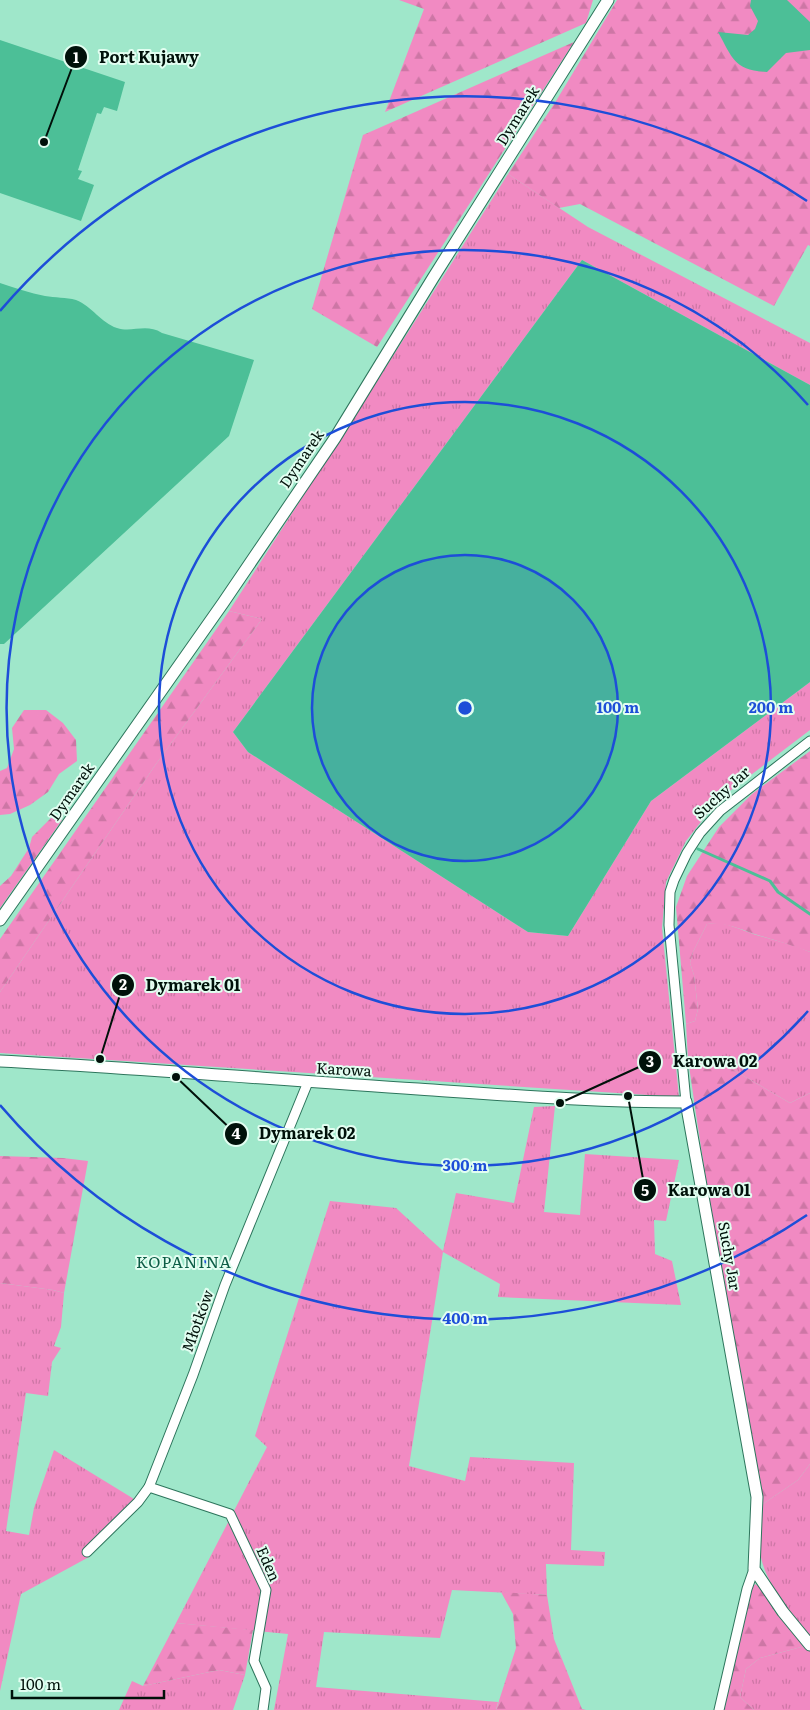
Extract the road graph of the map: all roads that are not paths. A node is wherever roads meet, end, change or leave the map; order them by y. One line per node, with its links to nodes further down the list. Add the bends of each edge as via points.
1 (608, 0): 3 (street, Dymarek, via 335,438)
2 (810, 741): 6 (street, Suchy Jar, via 720,811 700,833 674,880 670,892 669,926)
3 (0, 920)
4 (0, 1061): 5 (street, Karowa)
5 (308, 1082): 6 (street, Karowa, via 570,1100); 7 (street, Młotków, via 225,1285)
6 (686, 1102): 9 (street, Suchy Jar, via 757,1497)
7 (149, 1487): 8 (street, Młotków); 11 (street, Eden, via 230,1514 266,1590 254,1660 266,1688)
8 (87, 1552)
9 (754, 1569): 10 (street); 12 (street, Suchy Jar)
10 (810, 1645)
11 (263, 1710)
12 (719, 1710)

